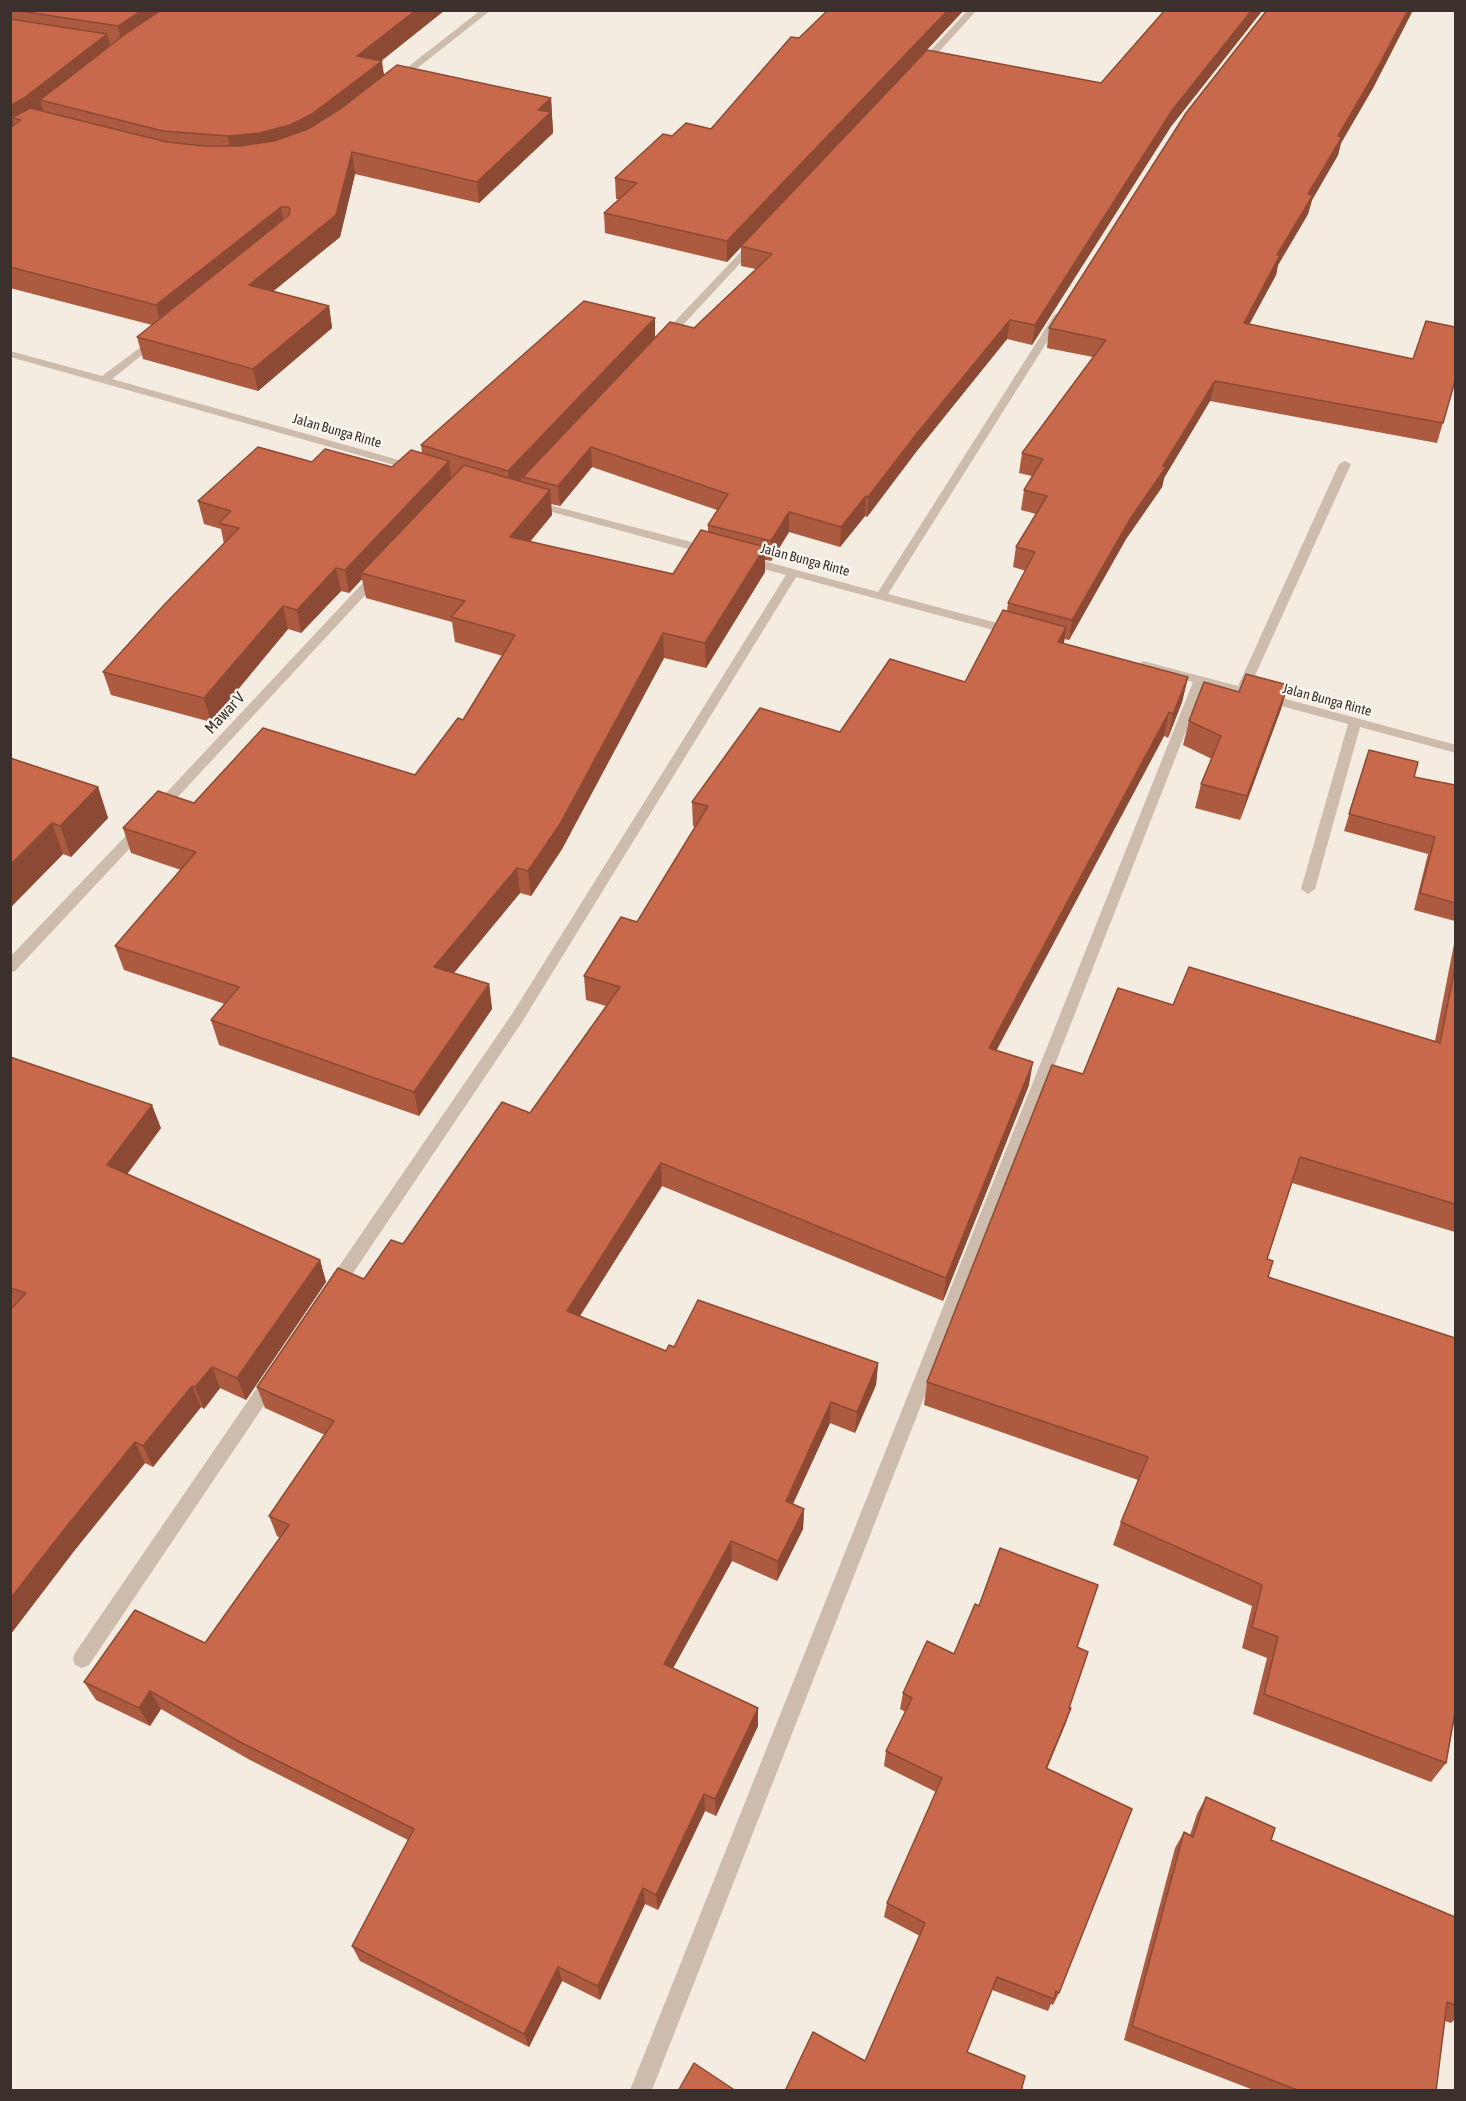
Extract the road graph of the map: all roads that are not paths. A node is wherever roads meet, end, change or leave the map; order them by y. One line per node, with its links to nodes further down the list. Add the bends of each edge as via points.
1 (487, 10): 4 (street)
2 (973, 10): 3 (street)
3 (916, 72)
4 (388, 87)
5 (760, 237): 8 (street)
6 (1064, 308): 16 (street)
7 (169, 329): 10 (street)
8 (653, 350)
9 (10, 354): 10 (street, Jalan Bunga Rinte)
10 (104, 380): 12 (street, Jalan Bunga Rinte)
11 (1345, 464): 20 (street)
12 (430, 472)
13 (525, 501): 15 (street, Jalan Bunga Rinte)
14 (383, 569): 24 (street, Mawar V)
15 (793, 573): 16 (street, Jalan Bunga Rinte); 25 (street, via 517,1018)
16 (881, 596): 17 (street, Jalan Bunga Rinte)
17 (1029, 635)
18 (1131, 662): 19 (street, Jalan Bunga Rinte)
19 (1200, 680): 20 (street, Jalan Bunga Rinte); 28 (street)
20 (1242, 691): 21 (street, Jalan Bunga Rinte)
21 (1354, 724): 22 (street, Jalan Bunga Rinte); 23 (street)
22 (1455, 749)
23 (1308, 889)
24 (10, 968)
25 (323, 1304)
26 (276, 1373): 27 (street)
27 (82, 1659)
28 (641, 2091)

